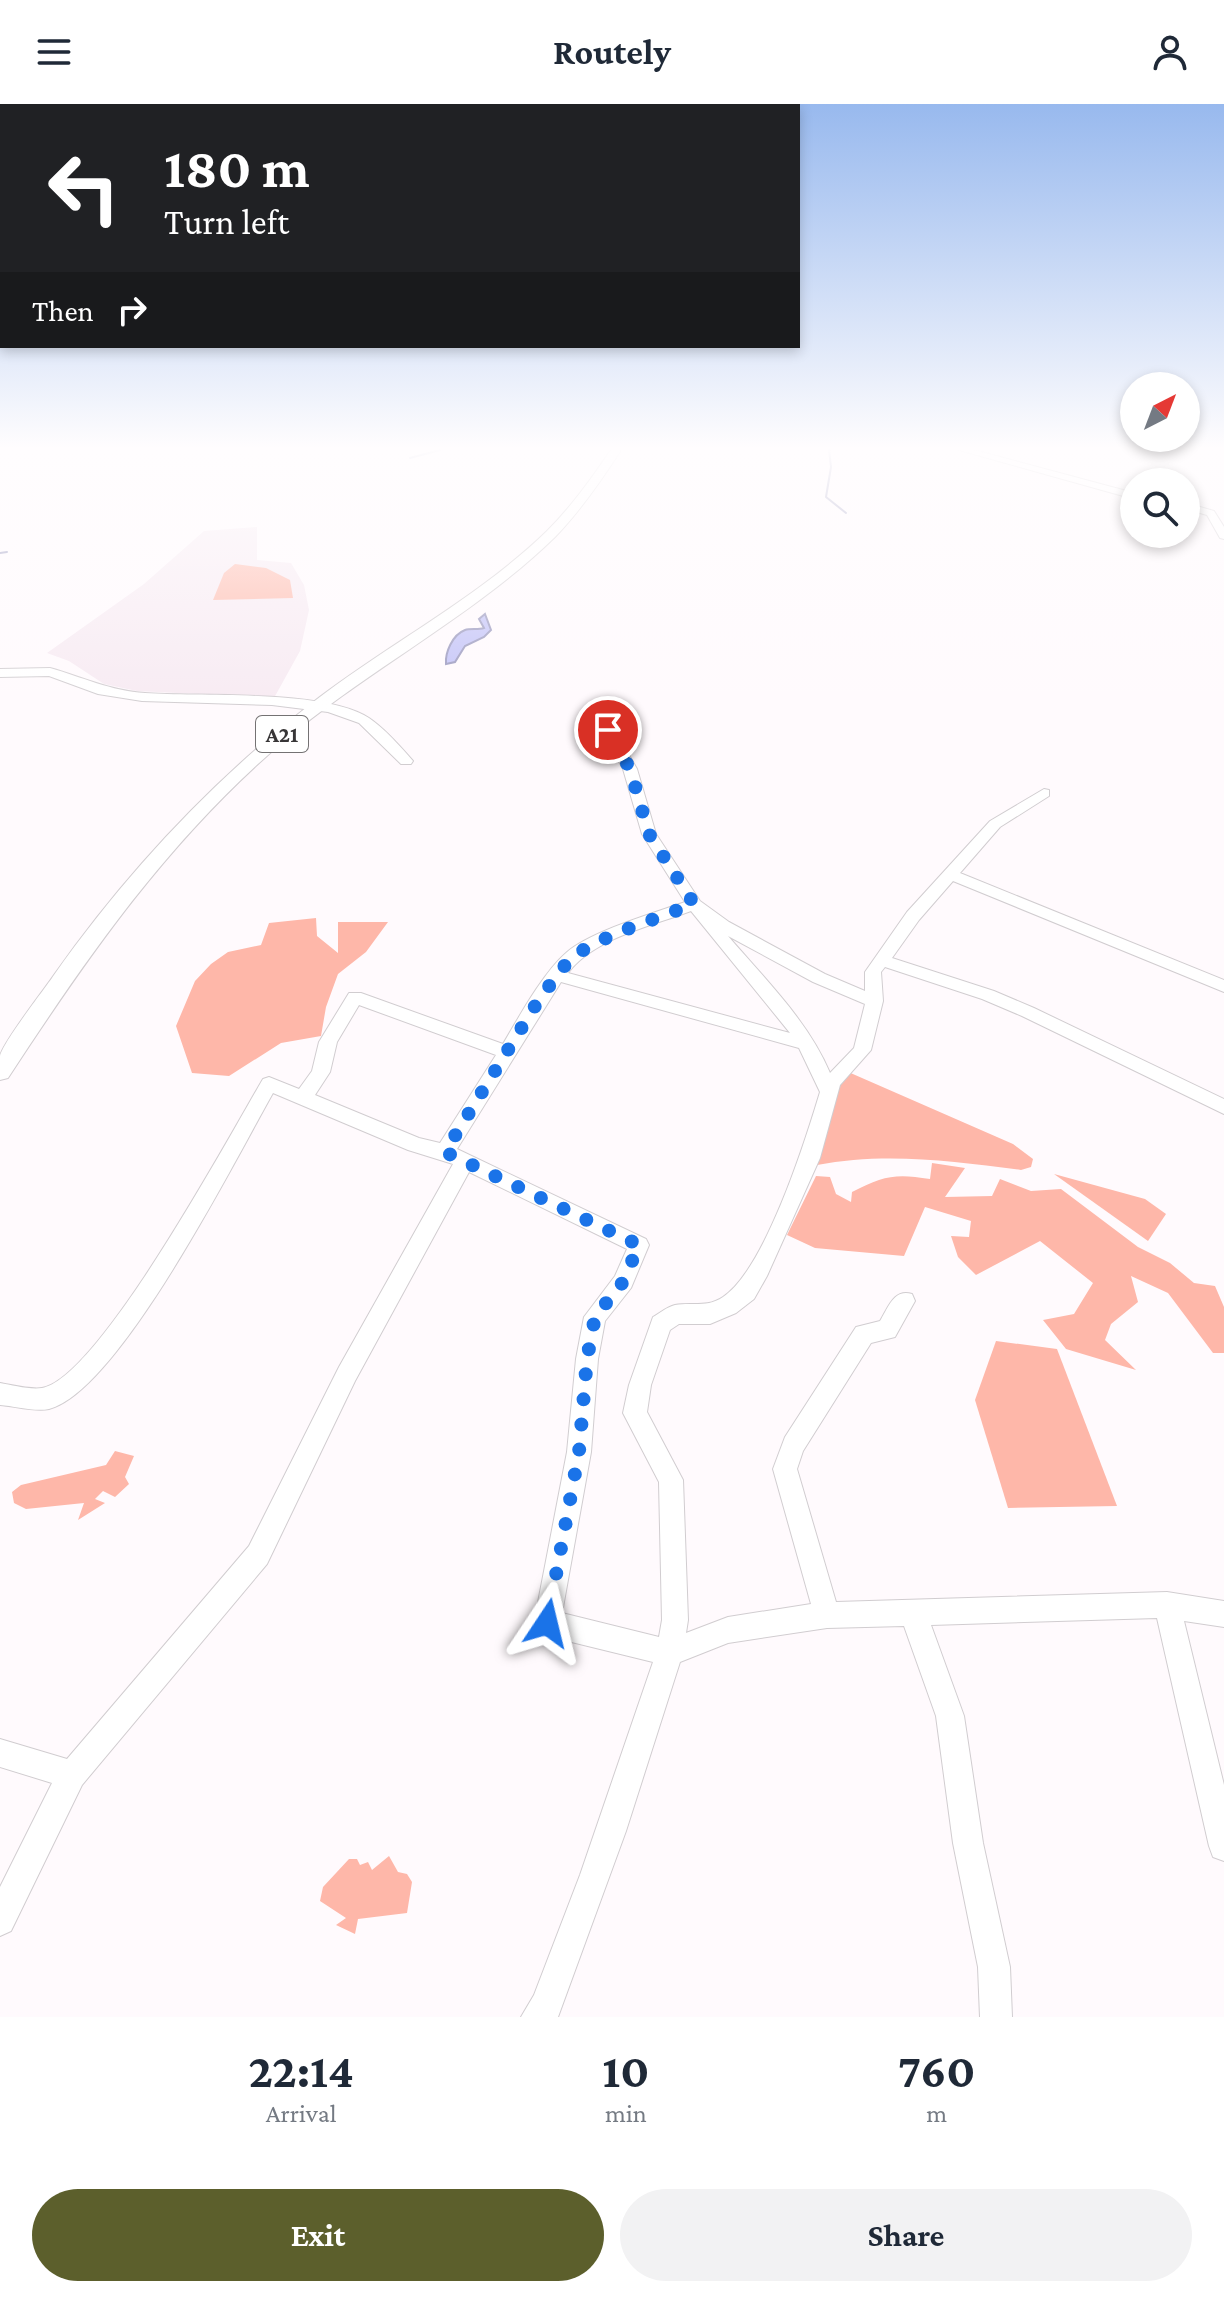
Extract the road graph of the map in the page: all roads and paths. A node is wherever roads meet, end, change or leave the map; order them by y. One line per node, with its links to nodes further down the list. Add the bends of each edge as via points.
1 (542, 539): 3 (main road, A21)
2 (0, 673): 3 (street, via 50,672 102,691 142,697)
3 (315, 707): 5 (street, via 364,720); 15 (main road, A21, via 210,801 145,871 77,958)
4 (598, 711): 8 (street, via 630,769 649,834)
5 (406, 761)
6 (1044, 793): 7 (street, via 995,824)
7 (952, 875): 9 (street); 11 (street)
8 (694, 904): 10 (street, via 614,934 572,956); 12 (street, via 723,926 819,978); 13 (street)
9 (881, 960): 12 (street, via 873,972); 18 (street, via 988,995)
10 (557, 975): 13 (street); 14 (street)
11 (1224, 986)
12 (874, 1001): 16 (street, via 862,1050)
13 (807, 1044): 16 (street)
14 (507, 1052): 17 (street, via 355,997 328,1042 321,1072); 19 (street)
15 (0, 1072)
16 (829, 1092): 26 (street, via 810,1158 746,1292 710,1314 675,1315 661,1324 640,1385 635,1413 671,1480 675,1620)
17 (303, 1098): 19 (street); 21 (street, via 269,1084 159,1276 84,1375 46,1399)
18 (1224, 1107)
19 (455, 1157): 26 (street, via 639,1245 623,1282 595,1317 579,1452 547,1623); 28 (street, via 432,1225 347,1374 258,1555)
20 (904, 1301): 25 (street, via 887,1330 864,1334 839,1369 793,1445 785,1469)
21 (0, 1394)
22 (1167, 1605): 23 (street); 24 (street); 29 (street)
23 (913, 1613): 25 (street); 32 (street, via 950,1716 968,1843 994,1967)
24 (1224, 1614)
25 (827, 1615): 26 (street, via 728,1630)
26 (669, 1653): 31 (street, via 605,1850 546,2006)
27 (0, 1753): 28 (street)
28 (72, 1775): 30 (street)
29 (1224, 1846)
30 (0, 1920)
31 (537, 2017)
32 (996, 2017)

